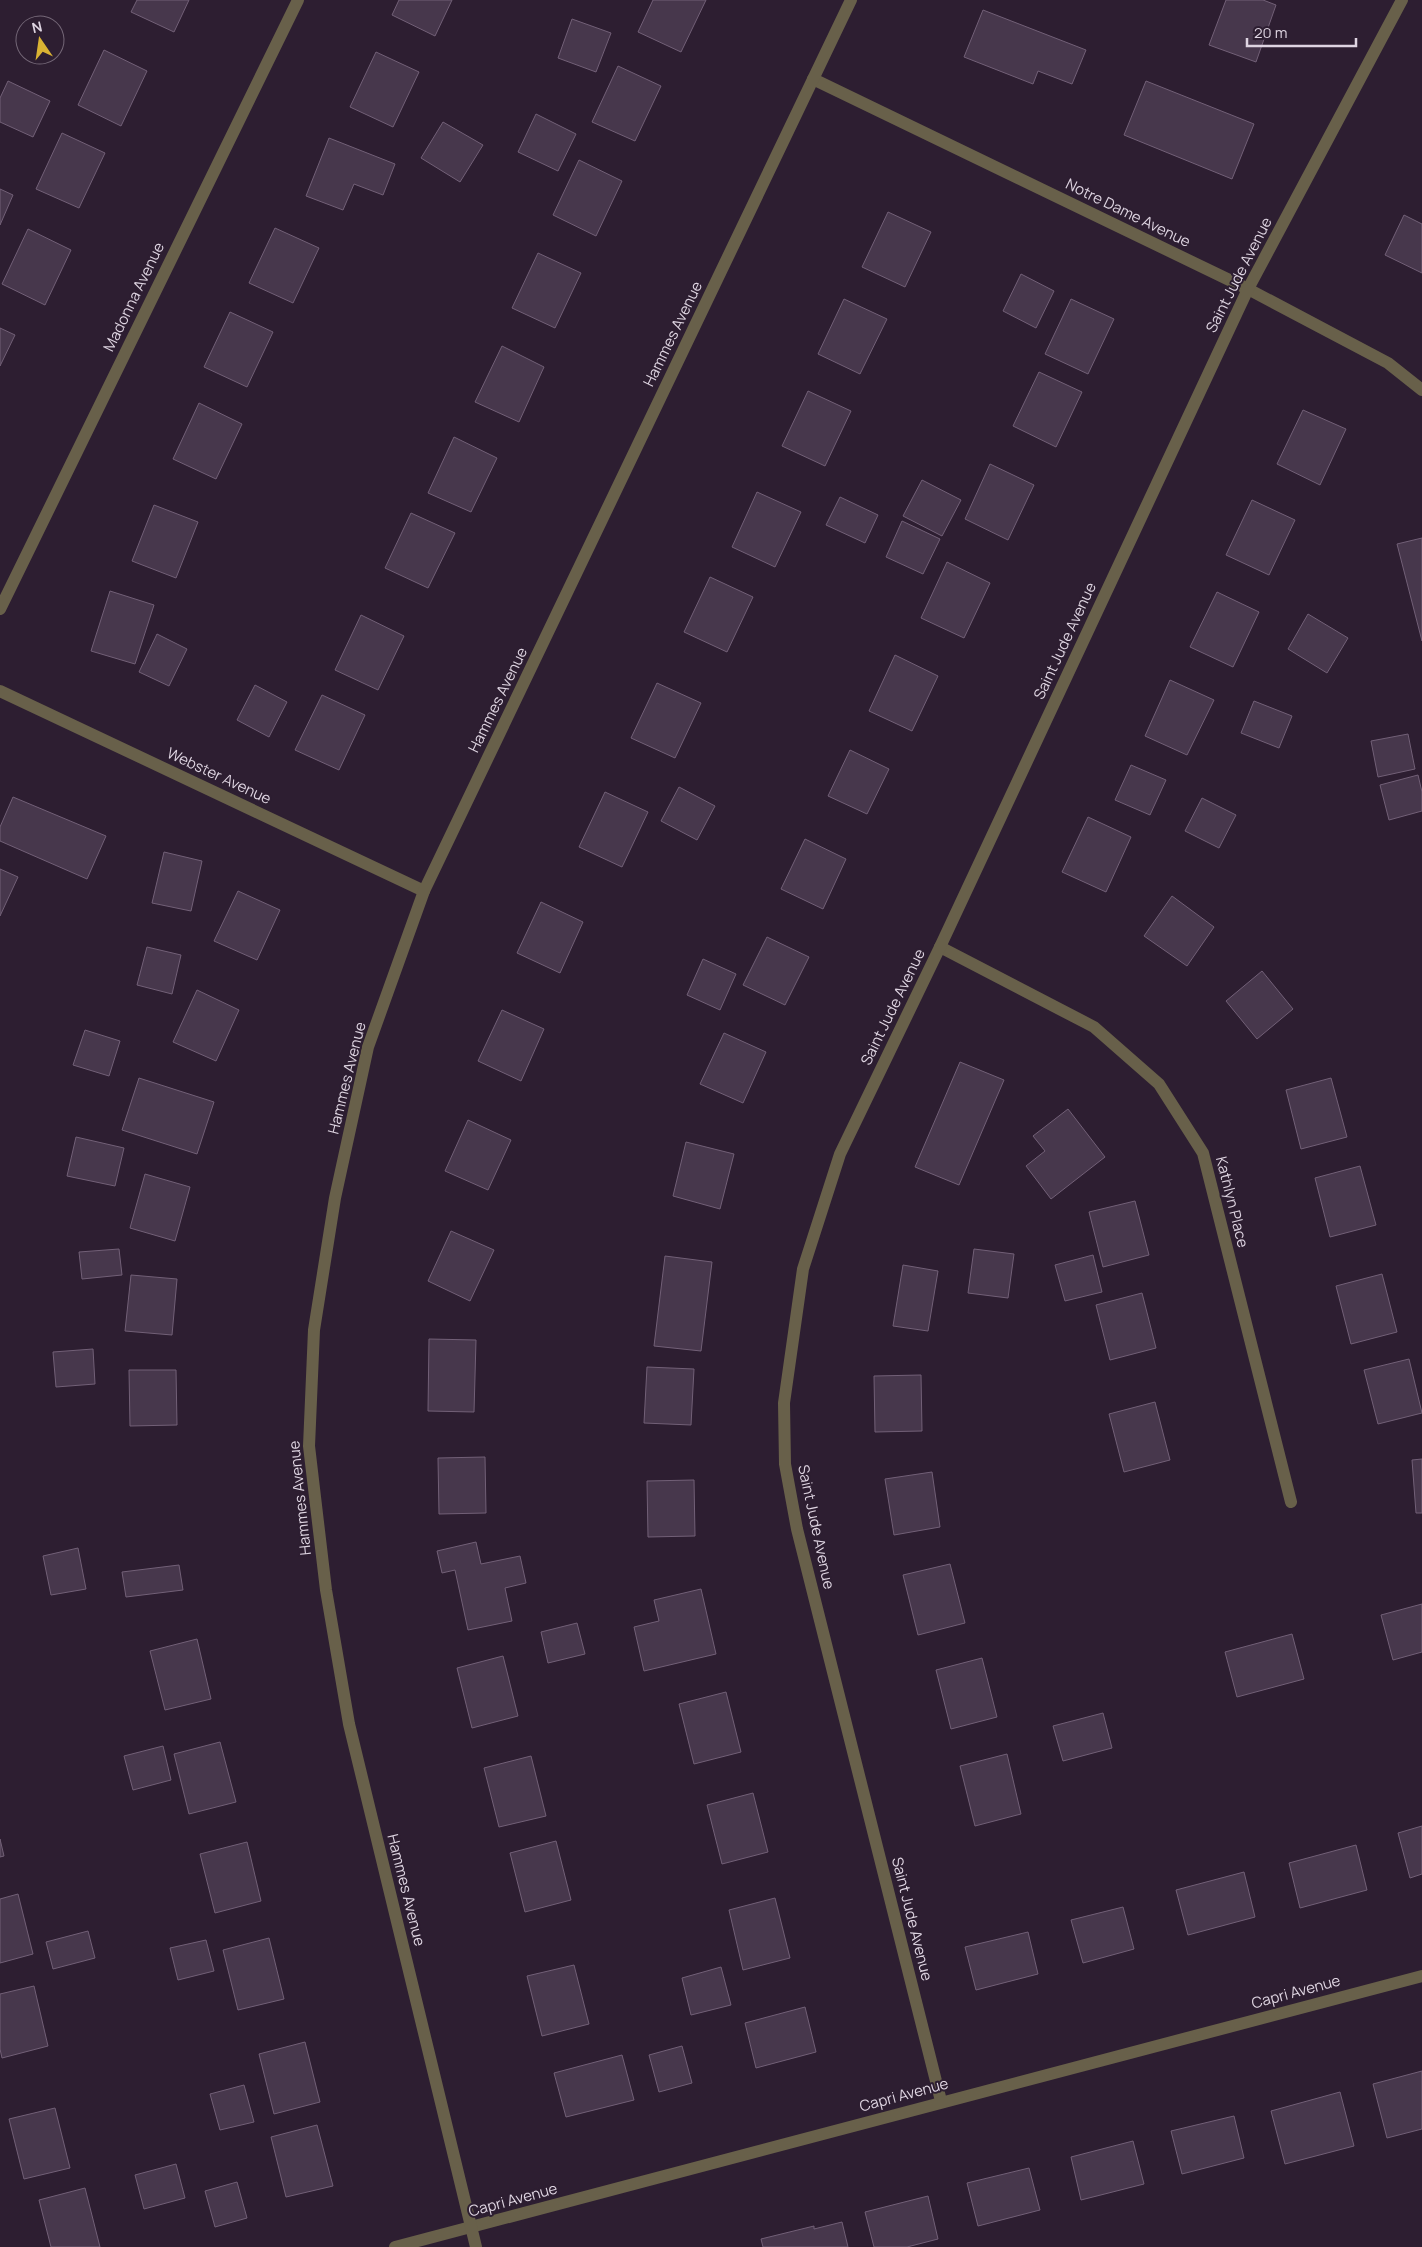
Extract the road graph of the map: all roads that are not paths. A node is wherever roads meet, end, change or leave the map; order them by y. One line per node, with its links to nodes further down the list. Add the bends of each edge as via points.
1 (298, 0): 7 (street, Madonna Avenue)
2 (851, 0): 4 (street, Hammes Avenue)
3 (1402, 0): 5 (street, Saint Jude Avenue)
4 (813, 79): 5 (street, Notre Dame Avenue); 9 (street, Hammes Avenue)
5 (1248, 289): 6 (street, Notre Dame Avenue, via 1388,363); 10 (street, Saint Jude Avenue)
6 (1422, 390)
7 (0, 609)
8 (0, 690): 9 (street, Webster Avenue)
9 (424, 891): 14 (street, Hammes Avenue, via 368,1047 335,1198 314,1330 309,1446 326,1590 349,1724)
10 (940, 947): 11 (street, Kathlyn Place, via 1094,1027 1159,1084 1203,1153); 13 (street, Saint Jude Avenue, via 840,1154 803,1269 784,1403 785,1464 796,1529)
11 (1291, 1502)
12 (1422, 1976): 13 (street, Capri Avenue)
13 (941, 2101): 14 (street, Capri Avenue)
14 (471, 2228): 15 (street, Capri Avenue); 16 (street, Hammes Avenue)
15 (396, 2247)
16 (476, 2247)

